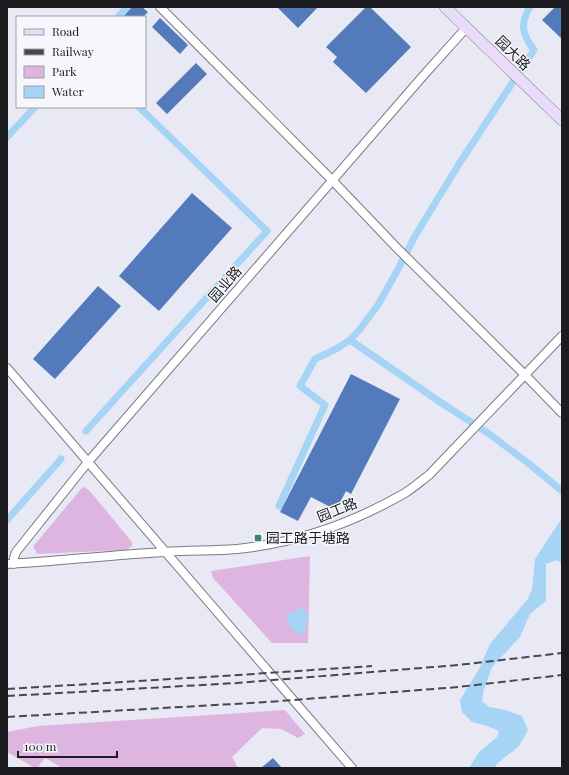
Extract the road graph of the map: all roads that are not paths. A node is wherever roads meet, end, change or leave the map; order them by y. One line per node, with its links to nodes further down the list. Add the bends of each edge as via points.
1 (160, 7): 5 (street)
2 (445, 7): 3 (street, 园大路)
3 (466, 28): 4 (street, 园大路); 5 (street, 园业路)
4 (562, 120)
5 (332, 180): 8 (street); 10 (street, 园业路)
6 (562, 336): 8 (street, 园工路)
7 (7, 368): 10 (street)
8 (525, 375): 9 (street); 11 (street, 园工路, via 429,475 406,492 359,516 302,538 284,542 236,549)
9 (562, 413)
10 (88, 462): 11 (street); 12 (street, 园业路, via 16,552)
11 (165, 552): 12 (street, 园工路); 13 (street)
12 (11, 564)
13 (352, 768)

